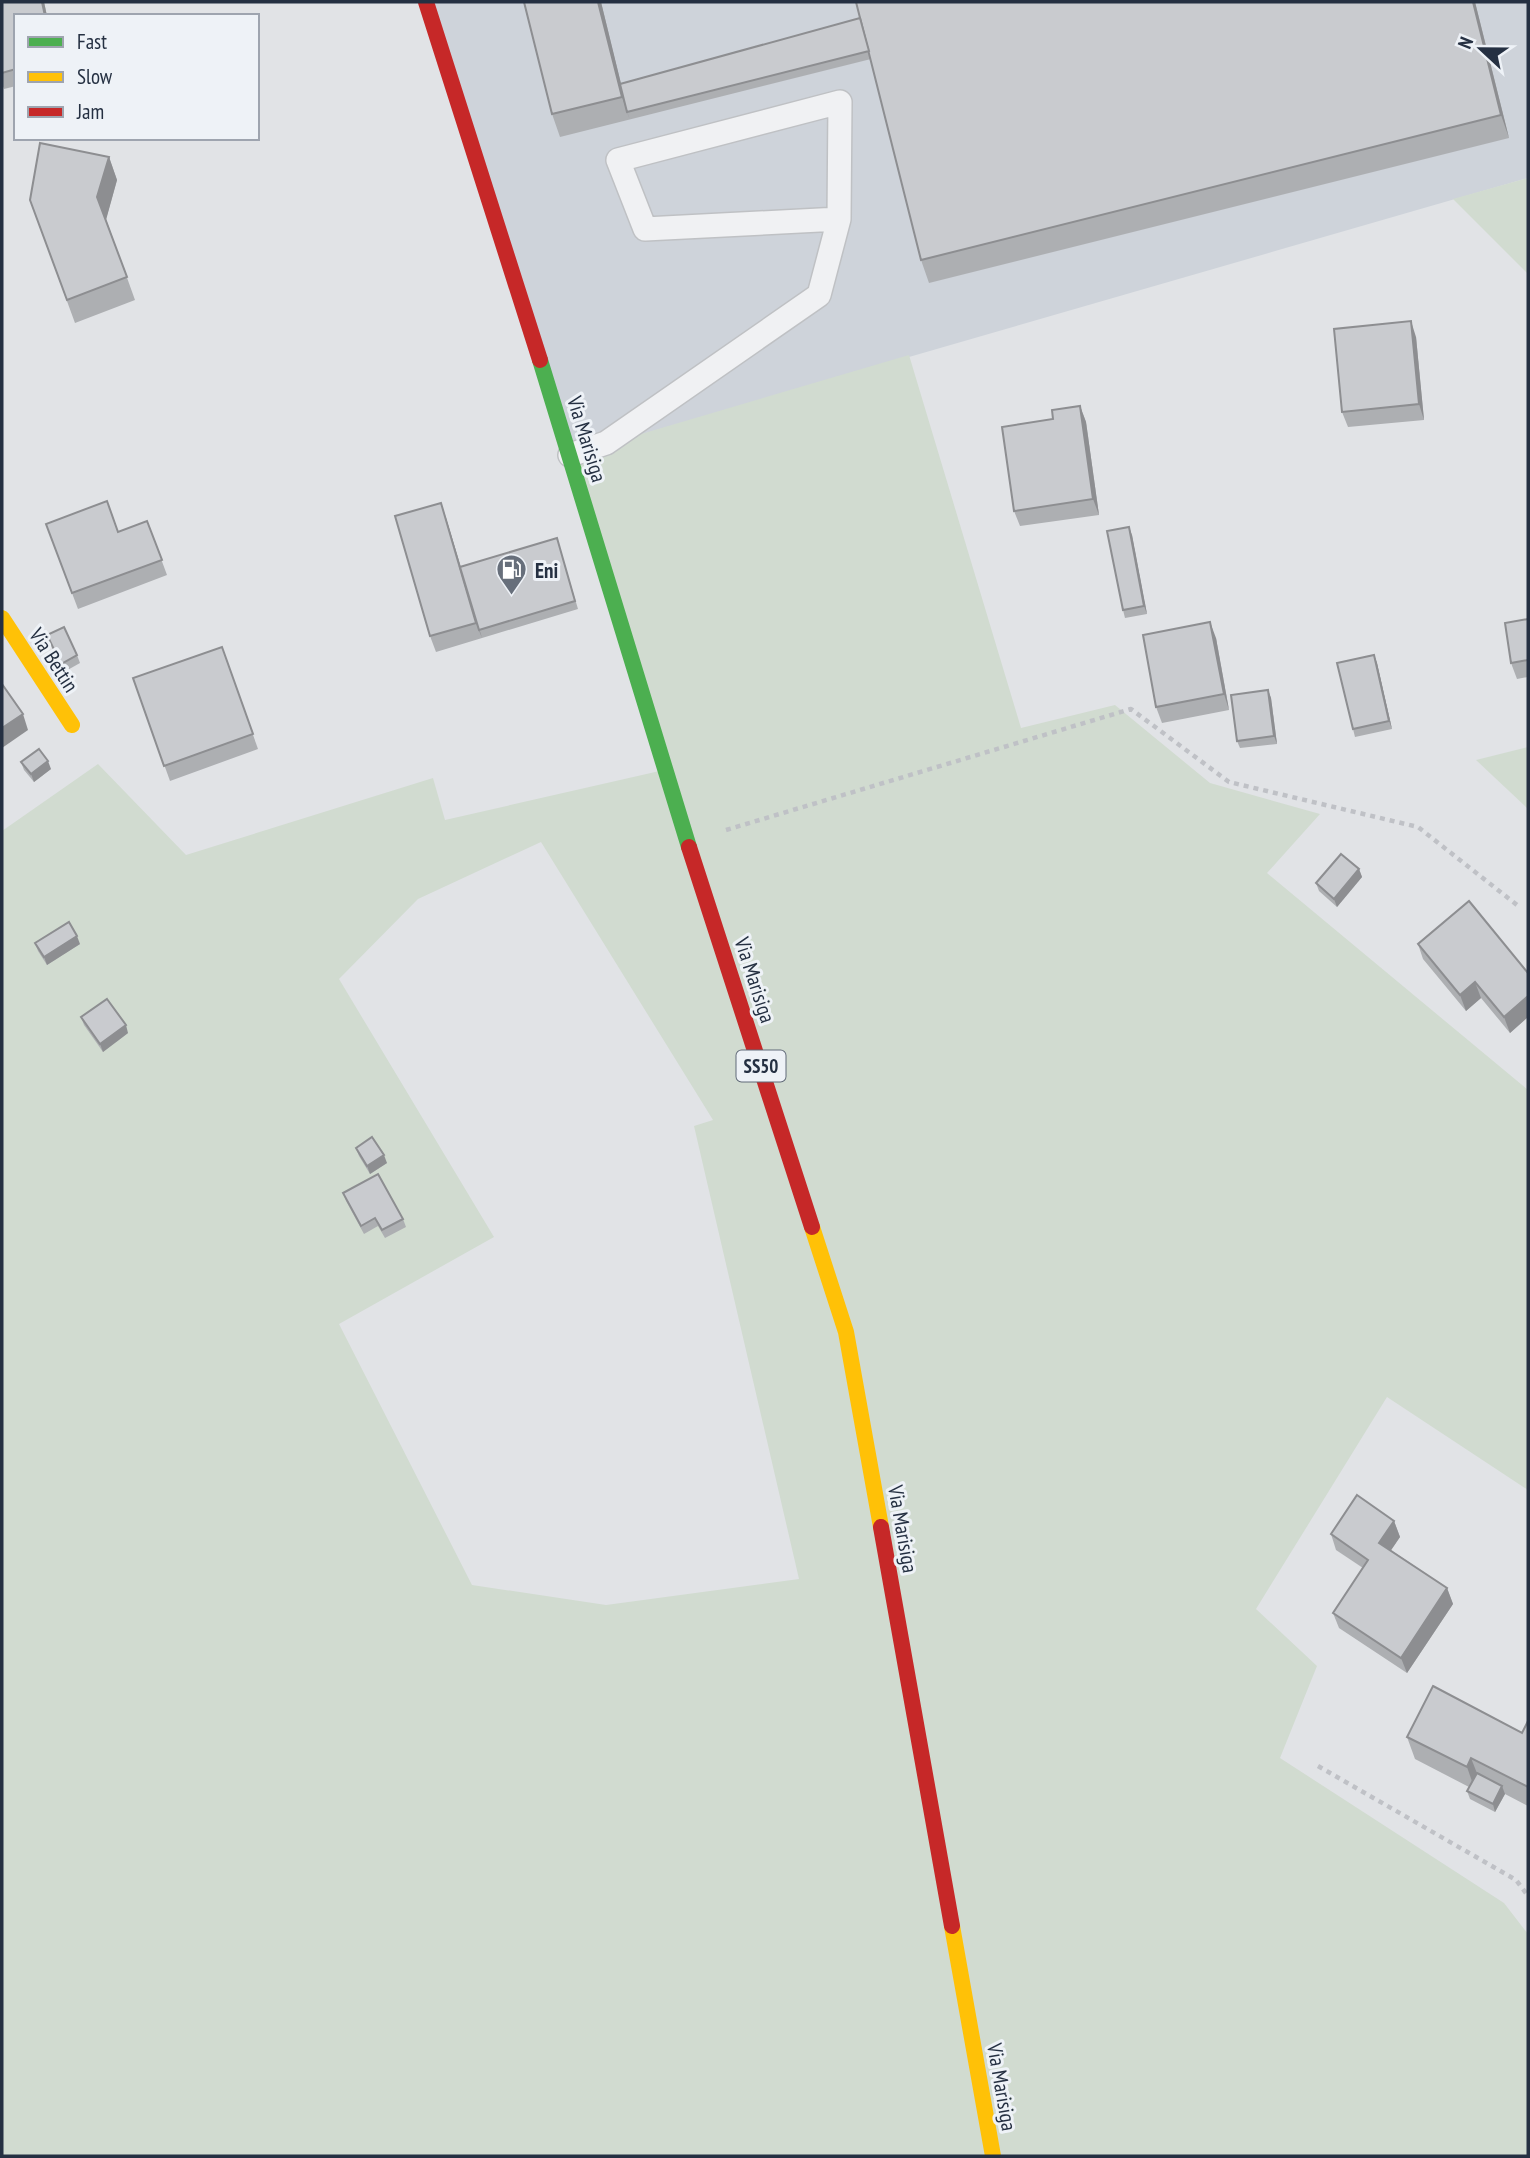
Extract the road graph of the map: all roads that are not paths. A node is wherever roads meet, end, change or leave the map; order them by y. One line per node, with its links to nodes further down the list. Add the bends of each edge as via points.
1 (426, 2): 3 (main road, Via Marisiga / SS50)
2 (839, 219): 2 (lane, via 840,102 618,160 645,229); 3 (lane, via 819,295 606,443)
3 (570, 455): 6 (main road, Via Marisiga / SS50, via 846,1332)
4 (2, 618): 5 (main road, Via Bettin)
5 (72, 725)
6 (993, 2156)

